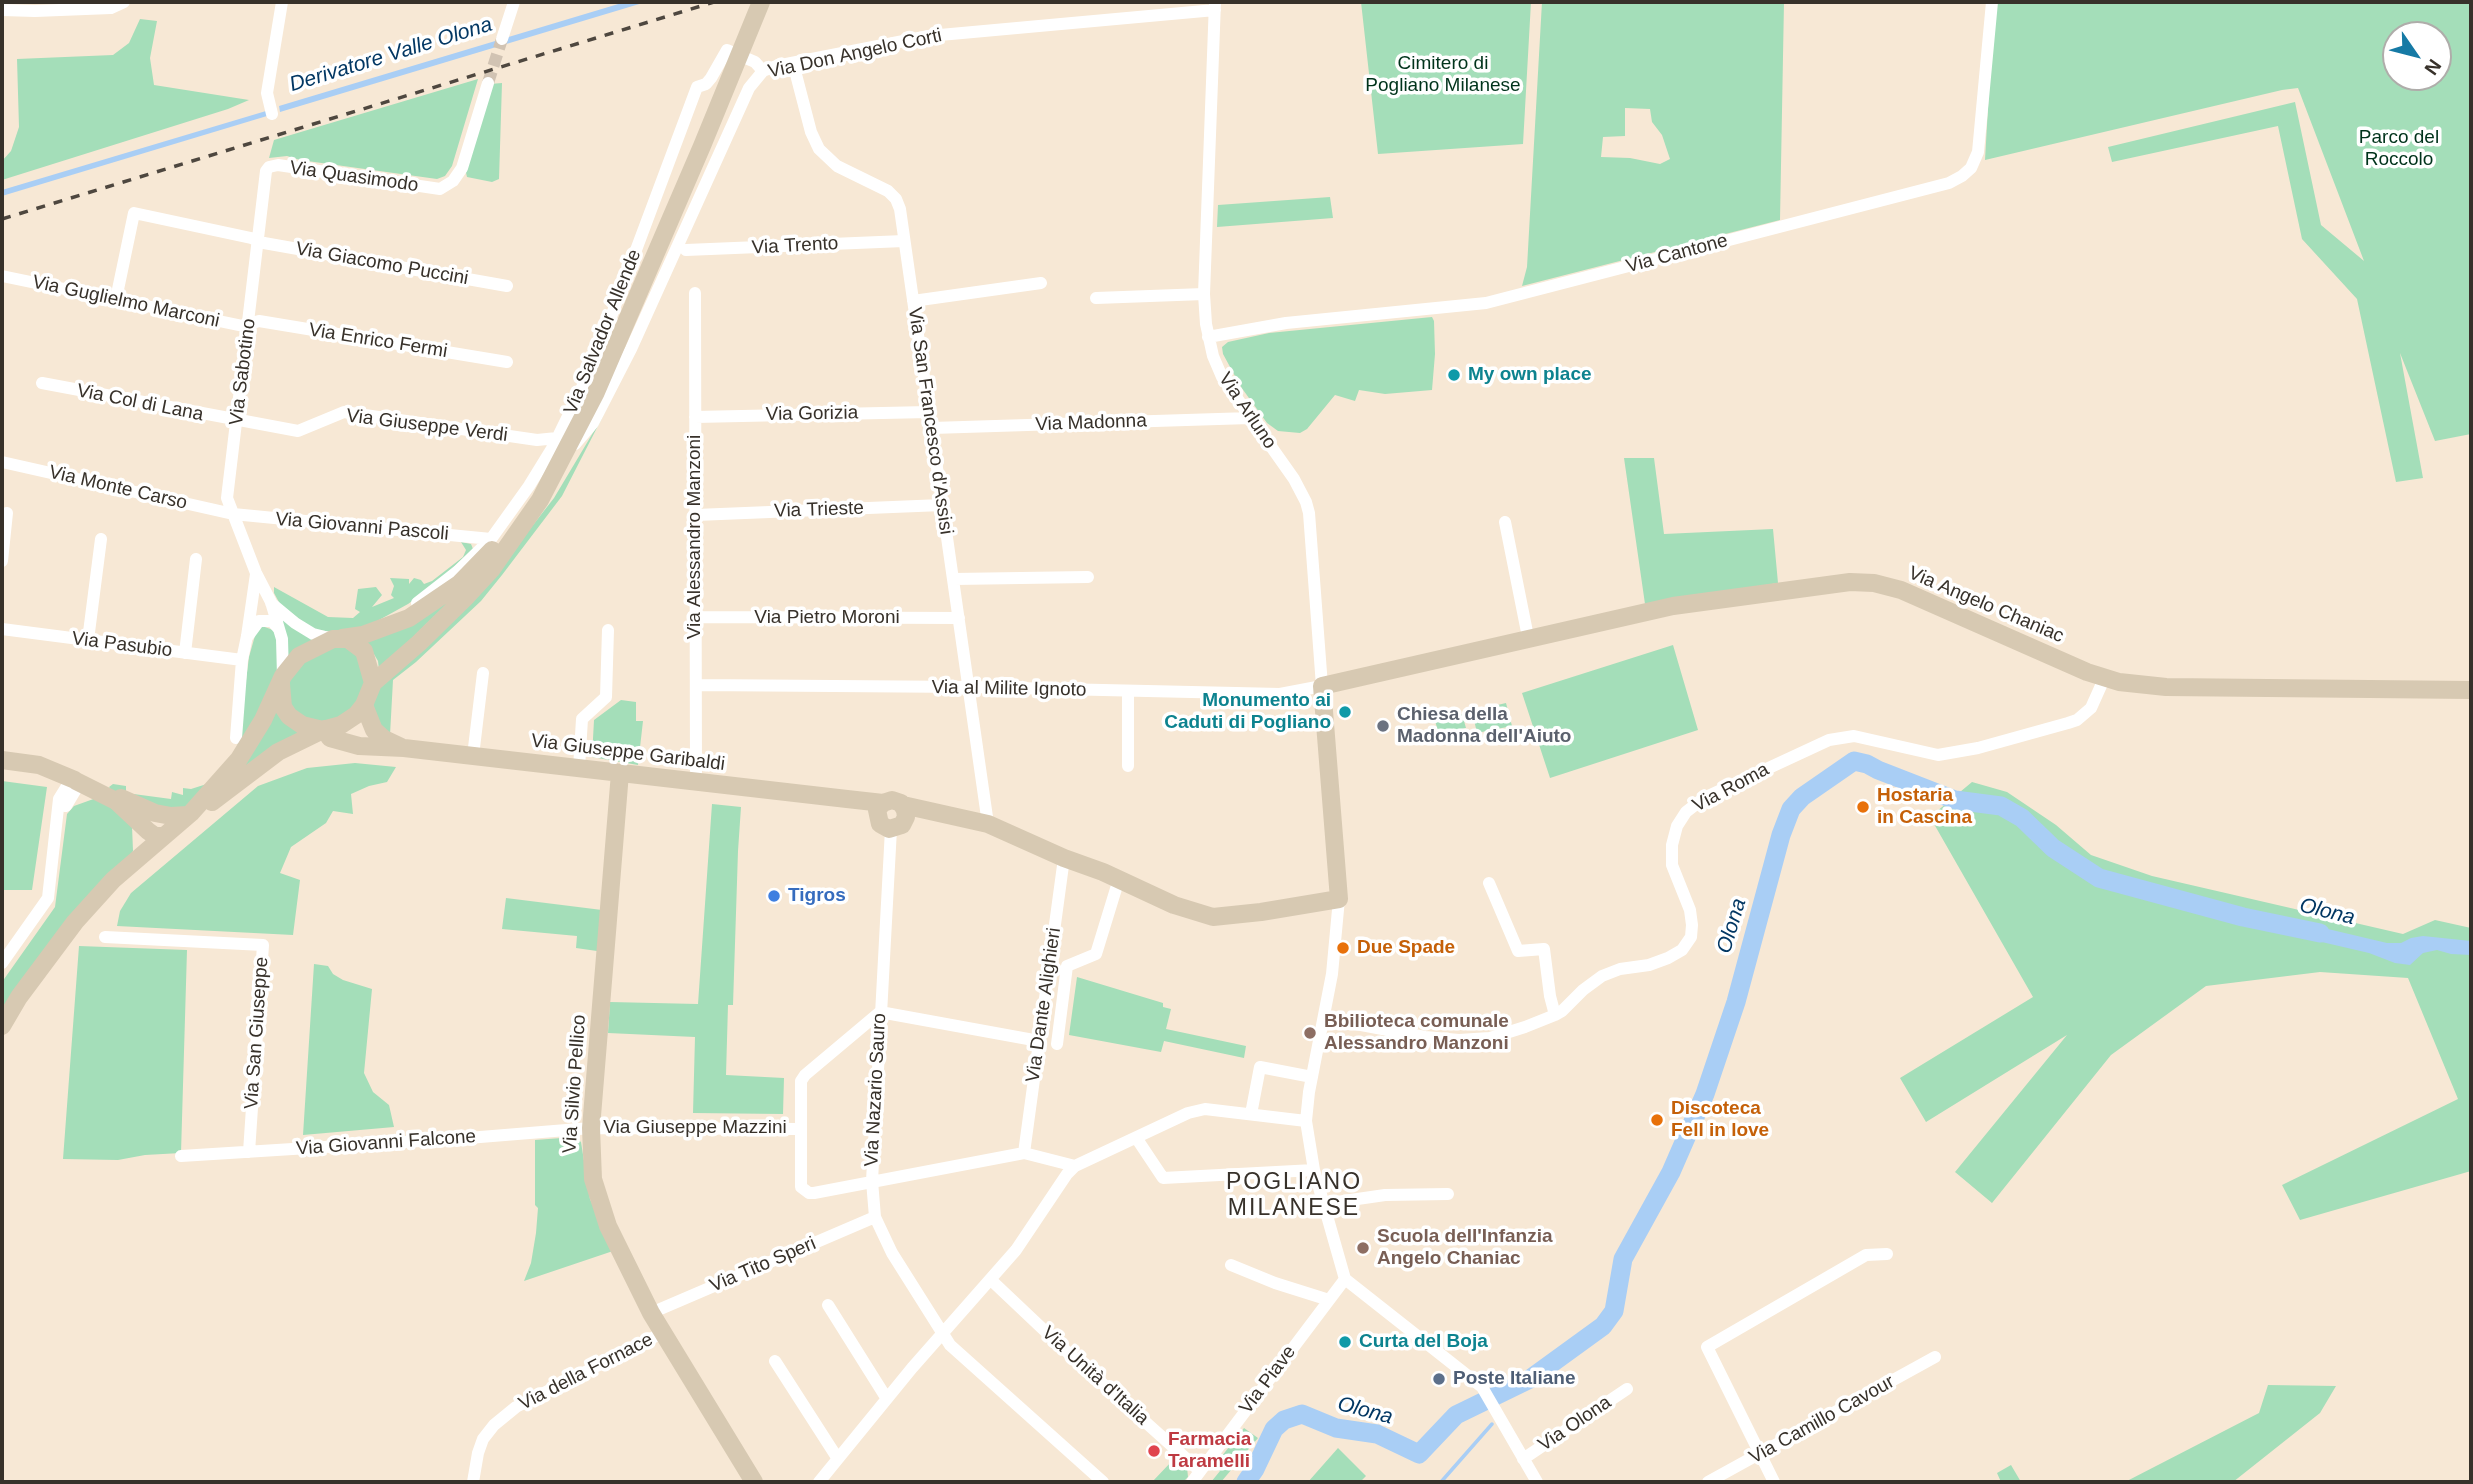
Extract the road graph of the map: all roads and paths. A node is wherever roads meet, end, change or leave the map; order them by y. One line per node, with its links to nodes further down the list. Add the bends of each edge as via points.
1 (124, 2): 7 (street, via 111,8)
2 (282, 2): 12 (street, via 267,93)
3 (514, 2): 8 (street)
4 (761, 2): 36 (street, via 623,331)
5 (1992, 2): 26 (street, Via Cantone, via 1978,152 1971,168 1949,183 1486,303 1286,323)
6 (1215, 6): 9 (street, Via Don Angelo Corti, via 929,36); 21 (street, Via Arluno)
7 (2, 10)
8 (502, 39)
9 (793, 63): 10 (street, Via Don Angelo Corti); 15 (street, Via San Francesco d'Assisi, via 819,149 837,166 892,195 900,209)
10 (759, 67): 34 (street, Via Salvador Allende, via 727,50 711,78 697,87 614,314); 36 (street, Via Don Angelo Corti, via 593,423)
11 (488, 83): 13 (street, Via Quasimodo, via 458,176 440,189)
12 (272, 114)
13 (269, 167): 14 (street, Via Sabotino)
14 (257, 240): 19 (street, Via Giacomo Puccini); 23 (street, Via Giacomo Puccini, via 134,213); 25 (street, Via Sabotino)
15 (904, 241): 16 (street, Via Trento); 24 (street, Via San Francesco d'Assisi)
16 (686, 250)
17 (2, 276): 23 (street, Via Guglielmo Marconi)
18 (1041, 283): 24 (street)
19 (507, 286)
20 (695, 293): 30 (street, Via Alessandro Manzoni)
21 (1204, 294): 22 (street); 26 (street, Via Arluno)
22 (1096, 298)
23 (116, 299): 25 (street, Via Guglielmo Marconi, via 243,326)
24 (913, 301): 29 (street, Via San Francesco d'Assisi)
25 (249, 323): 27 (street, Via Enrico Fermi); 32 (street, Via Sabotino)
26 (1209, 337): 31 (street, Via Arluno, via 1217,366)
27 (508, 362)
28 (42, 383): 32 (street, Via Col di Lana)
29 (929, 412): 30 (street, Via Gorizia); 33 (street, Via San Francesco d'Assisi)
30 (695, 417): 41 (street, Via Alessandro Manzoni)
31 (1250, 418): 33 (street, Via Madonna); 68 (street, Via Arluno, via 1306,502)
32 (238, 422): 35 (street, Via Giuseppe Verdi, via 298,431 344,412); 40 (street, Via Sabotino, via 227,498)
33 (932, 428): 38 (street, Via San Francesco d'Assisi)
34 (557, 438): 35 (street, Via Giuseppe Verdi); 36 (street, Via Salvador Allende)
35 (537, 440): 36 (street)
36 (557, 459): 44 (street, Via Salvador Allende); 56 (street, via 481,563 459,584 409,618); 66 (street, via 540,500 491,570)
37 (2, 462): 40 (street, Via Monte Carso)
38 (942, 505): 41 (street, Via Trieste); 49 (street, Via San Francesco d'Assisi)
39 (7, 513): 46 (street)
40 (233, 514): 44 (street, Via Giovanni Pascoli); 47 (street, Via Sabotino)
41 (696, 515): 51 (street, Via Alessandro Manzoni)
42 (1505, 522): 58 (street)
43 (101, 539): 60 (street)
44 (491, 539): 56 (street, Via Salvador Allende, via 414,606)
45 (196, 559): 61 (street)
46 (2, 561)
47 (256, 573): 50 (street, Via Sabotino); 57 (street, Via Sabotino)
48 (1088, 577): 49 (street)
49 (954, 579): 52 (street, Via San Francesco d'Assisi)
50 (271, 602): 54 (street); 59 (street, via 295,624)
51 (696, 617): 52 (street, Via Pietro Moroni); 67 (street, Via Alessandro Manzoni)
52 (959, 618): 69 (street, Via San Francesco d'Assisi)
53 (2, 629): 60 (street, Via Pasubio)
54 (279, 629): 57 (street, via 272,621 260,621); 65 (street)
55 (608, 630): 79 (street, via 606,697 582,719)
56 (363, 635): 59 (street)
57 (247, 636): 62 (street, Via Sabotino)
58 (1528, 637): 64 (street, Via Angelo Chaniac, via 1673,606 1833,584 1874,583 1914,595); 68 (street, Via Angelo Chaniac)
59 (337, 639): 65 (street, via 299,656); 66 (street, via 352,641 364,650)
60 (88, 640): 61 (street, Via Pasubio)
61 (185, 653): 62 (street, Via Pasubio)
62 (242, 660): 74 (street, Via Sabotino)
63 (483, 673): 76 (street)
64 (2104, 679): 71 (street, Via Angelo Chaniac, via 2143,686); 100 (street, Via Roma, via 2091,708 2068,723 1938,755 1854,736 1829,740 1704,798 1676,826 1672,845 1672,865 1690,910 1691,937 1682,950 1668,958 1602,976)
65 (282, 680): 73 (street, via 283,707 289,716); 88 (street, via 239,759)
66 (373, 683): 72 (street)
67 (696, 685): 69 (street, Via al Milite Ignoto); 83 (street, Via Alessandro Manzoni)
68 (1322, 686): 70 (street, Via al Milite Ignoto, via 1280,694); 96 (street)
69 (970, 687): 70 (street, Via al Milite Ignoto); 90 (street, Via San Francesco d'Assisi)
70 (1128, 691): 78 (street)
71 (2471, 691)
72 (364, 705): 73 (street, via 348,720); 75 (street, Via Giuseppe Garibaldi, via 373,730)
73 (323, 730): 75 (street, Via Giuseppe Garibaldi, via 330,738 359,746); 88 (street, via 287,746)
74 (236, 738)
75 (404, 748): 76 (street, Via Giuseppe Garibaldi)
76 (473, 756): 79 (street, Via Giuseppe Garibaldi)
77 (2, 760): 80 (street)
78 (1128, 766)
79 (579, 768): 81 (street, Via Giuseppe Garibaldi)
80 (54, 771): 82 (street); 85 (street)
81 (620, 773): 83 (street, Via Giuseppe Garibaldi); 108 (street, Via Silvio Pellico)
82 (75, 780): 84 (street); 85 (street, via 75,791)
83 (696, 782): 86 (street, Via Giuseppe Garibaldi, via 847,799)
84 (100, 791): 85 (street); 87 (street); 88 (street, via 155,813)
85 (62, 806): 98 (street, via 48,898)
86 (880, 808): 89 (street, via 880,824); 89 (street, Via Giuseppe Garibaldi, via 892,800)
87 (127, 809): 91 (street, via 148,831); 93 (street, via 137,840)
88 (190, 814): 91 (street)
89 (897, 824): 90 (street, Via Giuseppe Garibaldi, via 913,809); 99 (street, Via Nazario Sauro)
90 (988, 824): 92 (street, Via Giuseppe Garibaldi)
91 (163, 836): 93 (street)
92 (1064, 858): 94 (street, Via Giuseppe Garibaldi); 103 (street, Via Dante Alighieri)
93 (131, 864): 102 (street, via 75,922)
94 (1119, 879): 96 (street, Via Giuseppe Garibaldi, via 1213,917); 104 (street, via 1096,954 1067,966)
95 (1489, 883): 100 (street, via 1518,951 1544,949)
96 (1339, 899): 101 (street)
97 (105, 937): 111 (street, Via San Giuseppe, via 263,945)
98 (2, 963)
99 (880, 1012): 103 (street); 109 (street, Via Giuseppe Mazzini, via 802,1078); 116 (street, Via Nazario Sauro)
100 (1555, 1014): 101 (street, Via Roma, via 1489,1038 1459,1040)
101 (1324, 1018): 105 (street)
102 (2, 1026)
103 (1039, 1041): 112 (street, Via Dante Alighieri)
104 (1057, 1044)
105 (1312, 1077): 106 (street, via 1260,1068); 107 (street)
106 (1251, 1114): 107 (street); 110 (street, via 1205,1109)
107 (1306, 1121): 115 (street)
108 (591, 1128): 109 (street, Via Giuseppe Mazzini); 111 (street, Via Giovanni Falcone); 126 (street, Via Silvio Pellico, via 597,1195)
109 (800, 1129): 116 (street, Via Giuseppe Mazzini, via 799,1182 804,1191 814,1194)
110 (1137, 1139): 114 (street); 115 (street, via 1163,1178)
111 (249, 1152): 113 (street, Via Giovanni Falcone)
112 (1024, 1153): 114 (street); 116 (street)
113 (181, 1156)
114 (1075, 1166): 123 (street)
115 (1314, 1170): 118 (street)
116 (872, 1181): 119 (street, Via Nazario Sauro)
117 (1448, 1194): 118 (street, via 1385,1195)
118 (1324, 1204): 122 (street)
119 (875, 1217): 126 (street, Via Tito Speri); 127 (street, Via Nazario Sauro, via 892,1253)
120 (1887, 1254): 133 (street, via 1866,1255 1707,1347)
121 (1231, 1265): 124 (street)
122 (1345, 1279): 124 (street, Via Piave); 135 (street, via 1482,1387)
123 (991, 1280): 127 (street); 136 (street, Via Unità d'Italia)
124 (1329, 1300): 136 (street, Via Piave)
125 (828, 1305): 132 (street)
126 (651, 1313): 128 (street, Via Silvio Pellico)
127 (943, 1332): 132 (street); 140 (street, Via Nazario Sauro, via 950,1345)
128 (662, 1334): 137 (street, Via della Fornace, via 516,1407 483,1439); 138 (street, Via Silvio Pellico)
129 (1936, 1357): 133 (street, Via Camillo Cavour)
130 (775, 1361): 134 (street)
131 (1627, 1389): 135 (street, Via Olona)
132 (887, 1399): 134 (street)
133 (1760, 1454): 143 (street, Via Camillo Cavour); 144 (street)
134 (838, 1459): 139 (street)
135 (1523, 1459): 142 (street)
136 (1200, 1471): 141 (street, Via Piave)
137 (473, 1482)
138 (754, 1482)
139 (819, 1482)
140 (1103, 1482)
141 (1192, 1482)
142 (1536, 1482)
143 (1708, 1482)
144 (1774, 1482)

